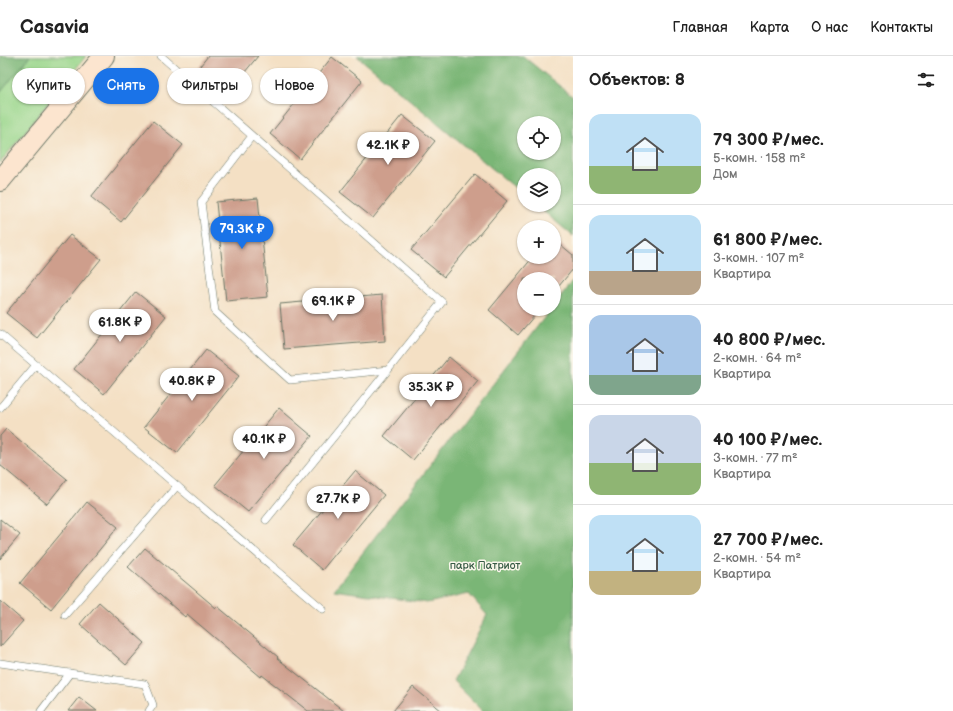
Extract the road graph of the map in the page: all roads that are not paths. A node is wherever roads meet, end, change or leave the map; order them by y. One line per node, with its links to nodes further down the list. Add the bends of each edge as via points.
1 (104, 56): 4 (street)
2 (161, 56): 3 (lane)
3 (252, 136): 7 (lane, via 442,302); 7 (lane, via 201,202 215,312 290,380)
4 (0, 181)
5 (0, 334): 6 (lane)
6 (36, 365): 8 (lane); 9 (lane)
7 (388, 370): 10 (lane)
8 (0, 408)
9 (177, 486): 11 (lane); 12 (lane)
10 (266, 520)
11 (323, 609)
12 (65, 615)
13 (0, 663): 14 (lane)
14 (70, 673): 15 (lane); 16 (lane, via 145,684 153,706)
15 (41, 711)
16 (149, 711)

